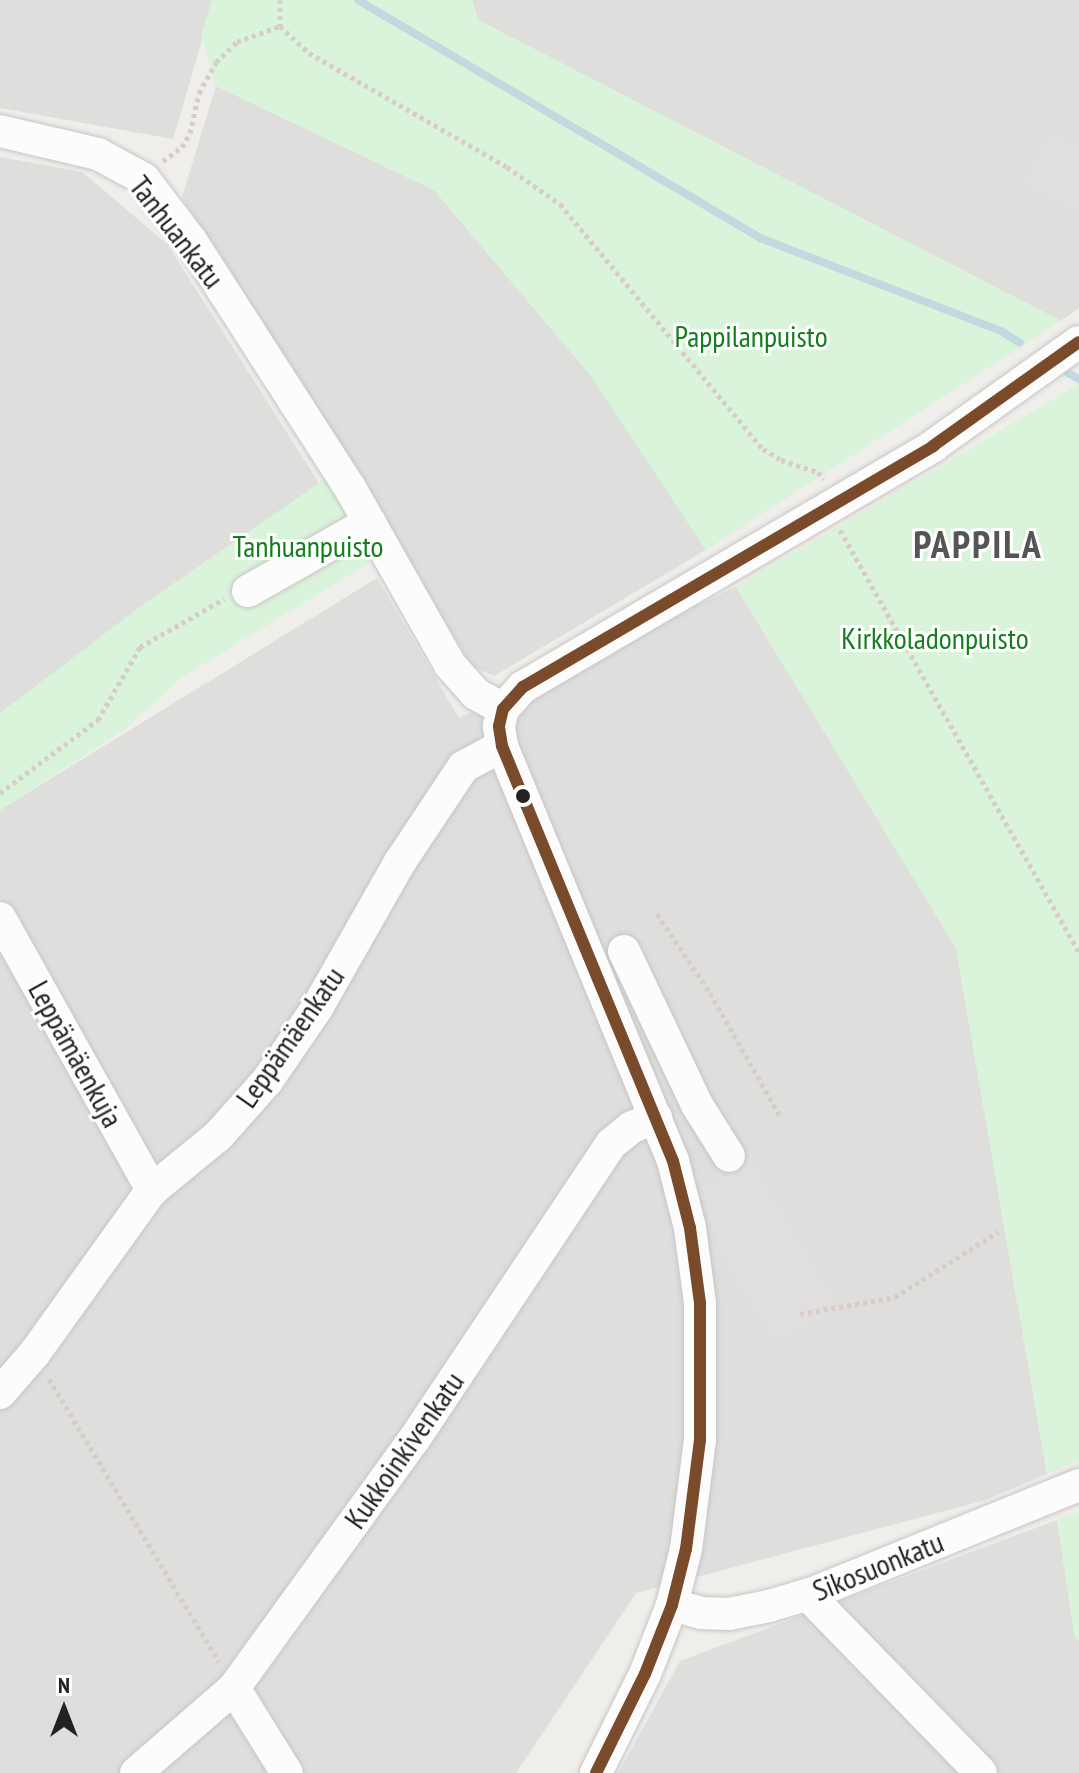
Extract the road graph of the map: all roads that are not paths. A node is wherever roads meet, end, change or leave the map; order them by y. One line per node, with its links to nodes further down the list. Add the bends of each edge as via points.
1 (0, 131): 3 (street, Tanhuankatu, via 98,154 144,179 192,242)
2 (1079, 342): 5 (street, via 945,438 523,687)
3 (370, 522): 4 (street); 5 (street, Tanhuankatu, via 456,673 483,699)
4 (248, 591)
5 (503, 709): 6 (street)
6 (502, 746): 9 (street); 11 (street, Leppämäenkatu, via 476,757 454,779 317,1008 267,1081 218,1136)
7 (0, 918): 11 (street, Leppämäenkuja)
8 (624, 951): 10 (street, via 697,1105)
9 (656, 1118): 15 (street, via 690,1228 703,1343 695,1493); 16 (street, Kukkoinkivenkatu, via 611,1144 413,1441)
10 (729, 1156)
11 (152, 1190): 12 (street, Leppämäenkatu)
12 (0, 1393)
13 (1079, 1485): 14 (street, Sikosuonkatu)
14 (808, 1595): 15 (street, Sikosuonkatu, via 729,1614); 20 (street)
15 (672, 1605): 19 (street, via 640,1687)
16 (234, 1688): 17 (street, Kukkoinkivenkatu); 18 (street)
17 (136, 1773)
18 (287, 1773)
19 (596, 1773)
20 (981, 1773)

